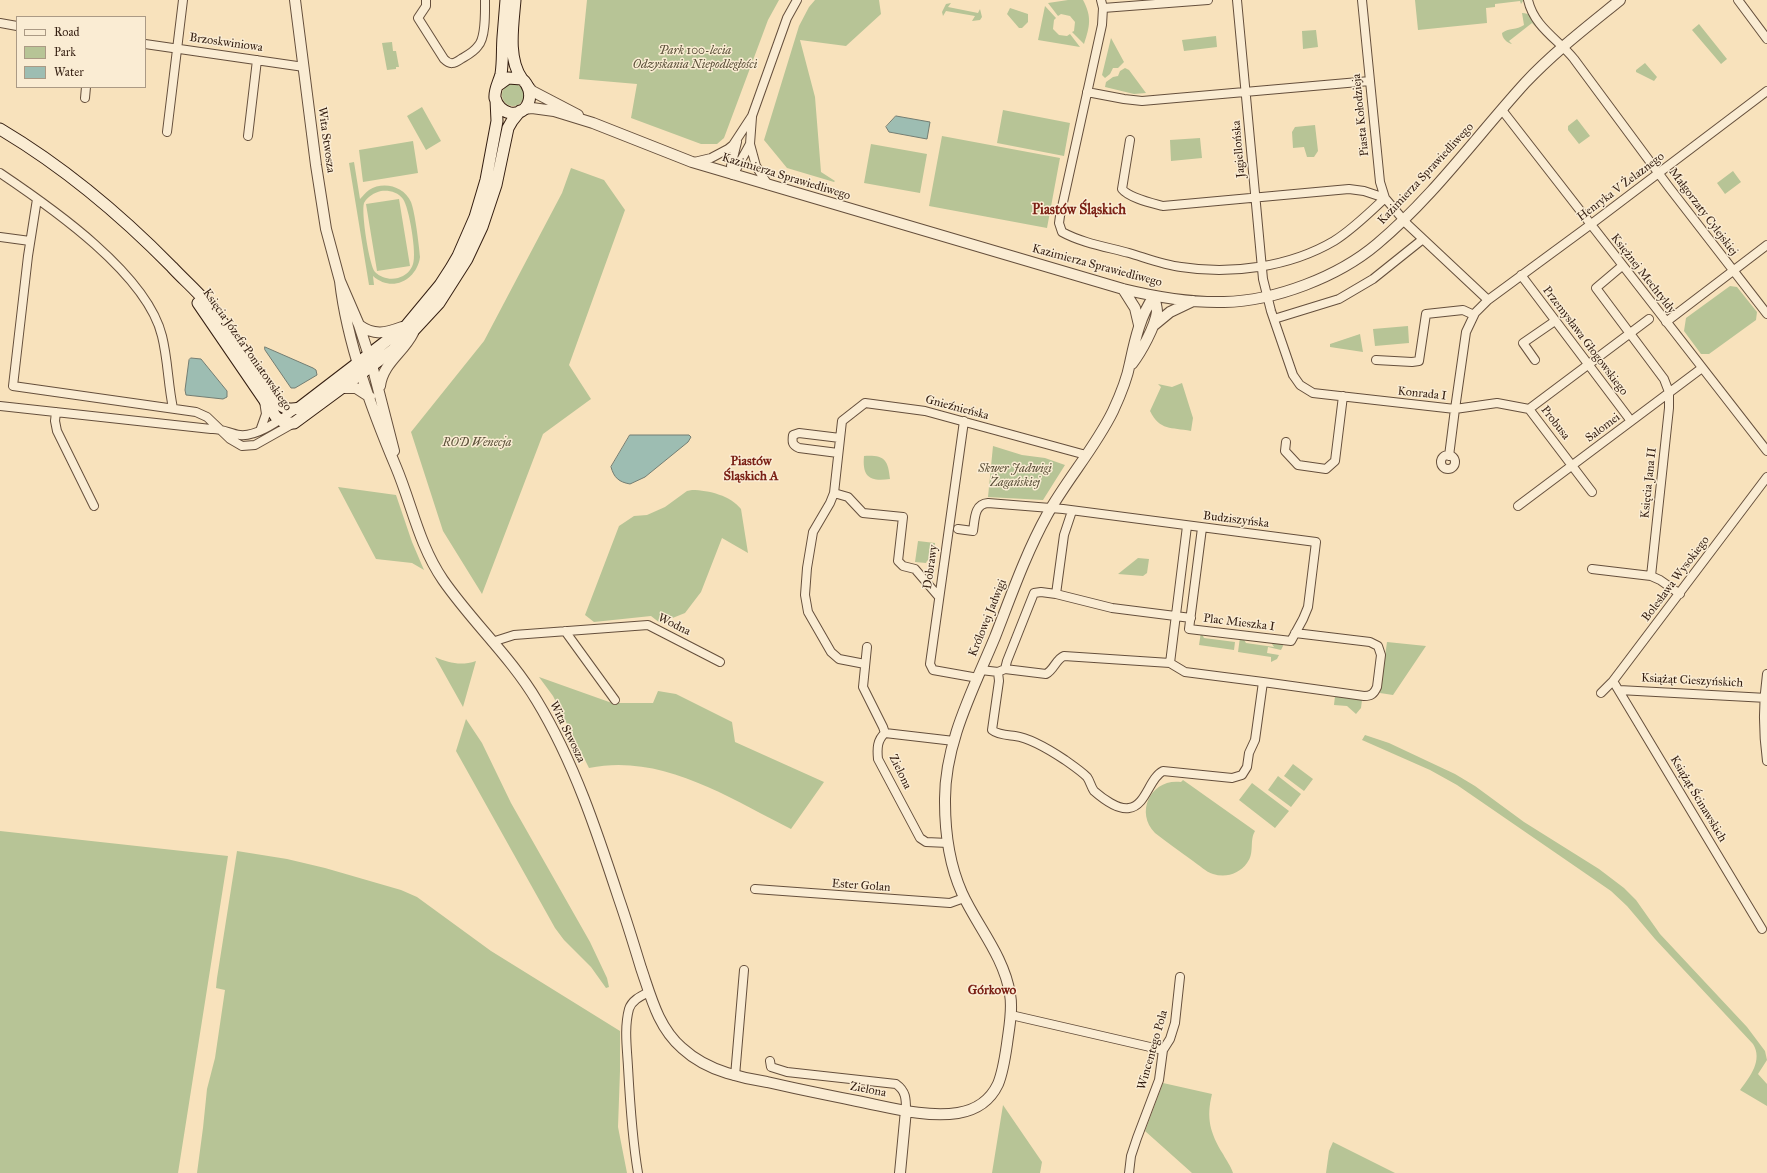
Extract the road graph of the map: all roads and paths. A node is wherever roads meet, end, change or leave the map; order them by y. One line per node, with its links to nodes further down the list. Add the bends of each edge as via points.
1 (183, 0): 20 (street)
2 (295, 0): 22 (street, Wita Stwosza)
3 (426, 0): 4 (street, via 426,6 418,18 444,59 452,64 479,46 482,39)
4 (485, 0)
5 (506, 0): 25 (main road, via 502,68)
6 (515, 0): 24 (main road, via 513,50 517,71)
7 (797, 0): 34 (street, via 787,18)
8 (1208, 0): 13 (street)
9 (1237, 0): 29 (street, Jagiellońska)
10 (1362, 0): 23 (street, Piasta Kołodzieja)
11 (1620, 0): 19 (street, Kazimierza Sprawiedliwego)
12 (1738, 0): 17 (street)
13 (1102, 4): 28 (street, via 1102,25)
14 (1529, 4): 19 (street, Małgorzaty Cylejskiej, via 1533,14)
15 (0, 23): 16 (street)
16 (16, 26)
17 (1767, 38)
18 (146, 44): 20 (street, Brzoskwiniowa)
19 (1563, 47): 33 (street, Kazimierza Sprawiedliwego, via 1526,82); 44 (street, Małgorzaty Cylejskiej)
20 (178, 49): 21 (street, Brzoskwiniowa); 37 (street)
21 (258, 60): 22 (street, Brzoskwiniowa); 38 (street)
22 (304, 67): 61 (street, Wita Stwosza, via 326,229)
23 (1370, 82): 29 (street); 48 (street, Piasta Kołodzieja, via 1380,182)
24 (525, 83): 25 (main road, via 513,77); 32 (main road, via 531,96 528,105); 35 (street, Kazimierza Sprawiedliwego, via 532,91)
25 (497, 86): 31 (main road)
26 (86, 88): 30 (street)
27 (1767, 91): 44 (street, Henryka V Żelaznego)
28 (1087, 92): 29 (street, via 1142,101); 56 (street, via 1060,216 1062,232 1180,267 1227,269)
29 (1246, 93): 47 (street, Jagiellońska)
30 (85, 98)
31 (496, 100): 32 (main road, via 505,111 515,113); 74 (main road, via 494,144 475,217 451,268)
32 (522, 110): 35 (street, Kazimierza Sprawiedliwego, via 548,110); 74 (main road, via 508,128 490,206 475,244 439,303)
33 (1502, 110): 50 (street, Kazimierza Sprawiedliwego); 51 (street, Księżnej Mechtyldy)
34 (752, 116): 39 (street); 41 (street)
35 (593, 123): 42 (street, Kazimierza Sprawiedliwego)
36 (0, 129): 59 (main road, Księcia Józefa Poniatowskiego, via 52,163 102,202)
37 (167, 132)
38 (248, 136)
39 (738, 138): 42 (street, via 721,154); 45 (street, via 732,166)
40 (1130, 140): 47 (street, via 1121,185 1124,193 1163,206)
41 (750, 144): 45 (street); 46 (street, via 756,166)
42 (692, 162): 45 (street, Kazimierza Sprawiedliwego)
43 (0, 173): 49 (street)
44 (1659, 173): 51 (street, Henryka V Żelaznego); 58 (street, Małgorzaty Cylejskiej)
45 (734, 175): 46 (street, Kazimierza Sprawiedliwego)
46 (769, 186): 62 (street, Kazimierza Sprawiedliwego)
47 (1256, 196): 48 (street, via 1349,189); 56 (street, Jagiellońska)
48 (1385, 198): 50 (street, Piasta Kołodzieja); 56 (street, via 1346,233 1333,241 1287,260)
49 (37, 199): 54 (street); 93 (street, via 89,240 123,273 147,302 162,335)
50 (1403, 220): 53 (street); 64 (street, Kazimierza Sprawiedliwego, via 1376,245 1352,262 1309,283)
51 (1590, 225): 57 (street, Księżnej Mechtyldy); 60 (street, Henryka V Żelaznego)
52 (0, 237): 54 (street)
53 (1423, 239): 65 (street); 69 (street, via 1373,279 1339,299)
54 (30, 241): 93 (street, via 14,386)
55 (1767, 245): 58 (street)
56 (1263, 266): 64 (street, Jagiellońska)
57 (1622, 266): 72 (street, Księżnej Mechtyldy); 77 (street, via 1596,288)
58 (1733, 271): 67 (street, Małgorzaty Cylejskiej); 72 (street)
59 (177, 272): 90 (main road, Księcia Józefa Poniatowskiego); 91 (main road, Księcia Józefa Poniatowskiego, via 224,325)
60 (1521, 276): 65 (street, Henryka V Żelaznego); 71 (street, Przemysława Głogowskiego)
61 (340, 281): 73 (street, Wita Stwosza); 82 (street, Wita Stwosza)
62 (1123, 289): 63 (street, Kazimierza Sprawiedliwego); 75 (street, via 1135,308)
63 (1154, 296): 66 (street, Kazimierza Sprawiedliwego); 75 (street, Królowej Jadwigi, via 1147,306); 76 (street, Królowej Jadwigi, via 1156,312)
64 (1266, 296): 66 (street, Kazimierza Sprawiedliwego, via 1226,302); 69 (street, Konrada I)
65 (1488, 300): 68 (street, Konrada I)
66 (1193, 301): 76 (street, via 1170,312)
67 (1767, 314)
68 (1474, 315): 79 (street, via 1463,310 1426,314 1419,361); 95 (street, Konrada I, via 1466,332)
69 (1274, 319): 88 (street, Konrada I, via 1293,375 1300,385 1313,393)
70 (1649, 319): 77 (street)
71 (1555, 321): 80 (street, via 1523,344); 81 (street, Przemysława Głogowskiego)
72 (1666, 322): 84 (street, Księżnej Mechtyldy)
73 (359, 325): 74 (street, via 365,330 378,333); 78 (street, Wita Stwosza)
74 (410, 328): 78 (main road, via 393,350); 86 (street, via 405,347 385,369)
75 (1139, 328): 83 (street, Królowej Jadwigi)
76 (1152, 328): 83 (street, Królowej Jadwigi)
77 (1630, 333): 81 (street); 87 (street, via 1664,379)
78 (371, 360): 82 (main road); 86 (street, Wita Stwosza)
79 (1376, 360)
80 (1535, 360)
81 (1587, 364): 96 (street); 99 (street, Przemysława Głogowskiego)
82 (360, 367): 85 (main road, Księcia Józefa Poniatowskiego); 89 (street, Wita Stwosza); 94 (main road, Księcia Józefa Poniatowskiego)
83 (1130, 367): 109 (street, Królowej Jadwigi, via 1113,410)
84 (1702, 368): 87 (street, Salomei); 107 (street, Księżnej Mechtyldy)
85 (339, 388): 89 (street, via 356,388); 101 (main road, Księcia Józefa Poniatowskiego)
86 (380, 390): 112 (street, Wita Stwosza)
87 (1669, 392): 99 (street, Salomei); 124 (street, Księcia Jana II)
88 (1342, 396): 95 (street, Konrada I); 106 (street, via 1335,462 1326,469 1298,465 1285,451)
89 (370, 397): 112 (street, Wita Stwosza)
90 (264, 399): 98 (main road, Księcia Józefa Poniatowskiego); 103 (street, via 266,414)
91 (278, 403): 94 (main road, via 286,409); 98 (street, via 282,411)
92 (0, 406): 97 (street)
93 (173, 408): 102 (street, via 203,414)
94 (299, 408): 98 (street)
95 (1455, 409): 96 (street, Probusa, via 1497,403); 110 (street)
96 (1528, 409): 111 (street, Probusa)
97 (56, 412): 102 (street); 116 (street, via 57,431)
98 (281, 420): 101 (main road, Księcia Józefa Poniatowskiego); 103 (street); 104 (street)
99 (1631, 421): 111 (street, Salomei)
100 (964, 422): 105 (street, Gnieźnieńska, via 925,411 865,402 842,421); 109 (street, Gnieźnieńska); 127 (street, Dobrawy)
101 (294, 423): 104 (street)
102 (219, 428): 103 (street, via 245,435); 104 (street, via 242,446 255,445)
103 (260, 430)
104 (271, 437)
105 (840, 438): 108 (street, Gnieźnieńska); 108 (street, via 799,433 793,435 792,442 799,448)
106 (1286, 442)
107 (1767, 451)
108 (838, 453): 115 (street, Gnieźnieńska)
109 (1086, 456): 118 (street, Królowej Jadwigi)
110 (1449, 456)
111 (1573, 466): 114 (street, Probusa); 117 (street, Salomei)
112 (397, 469): 133 (street, Wita Stwosza, via 418,534 430,559 444,582)
113 (1767, 477): 126 (street, Bolesława Wysokiego)
114 (1592, 492)
115 (834, 493): 127 (street, via 848,497 863,513 903,517 898,562 915,569); 137 (street, Gnieźnieńska, via 813,532 805,595 808,612 831,652 839,659)
116 (94, 506)
117 (1518, 506)
118 (1051, 508): 119 (street, Budziszyńska); 122 (street, Budziszyńska, via 983,503 977,508 974,531); 139 (street, Królowej Jadwigi, via 1033,543)
119 (1072, 511): 120 (street, Budziszyńska); 125 (street, via 1064,535)
120 (1187, 526): 121 (street, Budziszyńska); 128 (street)
121 (1202, 528): 129 (street, Plac Mieszka I); 131 (street, Budziszyńska, via 1316,542 1308,608)
122 (958, 529)
123 (1592, 570): 124 (street)
124 (1651, 576): 126 (street)
125 (1056, 594): 128 (street, via 1112,608); 138 (street, via 1034,593)
126 (1680, 594): 141 (street, Bolesława Wysokiego)
127 (939, 597): 139 (street, Dobrawy, via 930,664 933,670)
128 (1176, 616): 129 (street); 136 (street)
129 (1191, 618): 132 (street, Plac Mieszka I, via 1189,628)
130 (566, 631): 133 (street, Wodna, via 514,635); 135 (street, Wodna, via 648,625); 146 (street)
131 (1295, 633): 132 (street, Budziszyńska); 142 (street, via 1370,642 1378,646 1381,655 1375,692 1364,696)
132 (1291, 641)
133 (492, 642): 156 (street, Wita Stwosza, via 539,703 576,780 614,882)
134 (868, 647): 137 (street)
135 (720, 662)
136 (1170, 663): 138 (street, via 1062,657 1046,674); 142 (street, via 1185,672)
137 (865, 664): 147 (street, via 863,687)
138 (1002, 671): 139 (street); 142 (street, via 992,730 1018,736 1064,760 1087,778 1094,790 1113,804 1127,809 1138,804 1163,771 1232,778 1242,775 1255,740)
139 (980, 674): 148 (street, Królowej Jadwigi)
140 (1767, 674): 145 (street)
141 (1613, 681): 143 (street, Książąt Ścinawskich); 144 (street, Bolesława Wysokiego)
142 (1263, 682)
143 (1619, 690): 145 (street, Książąt Cieszyńskich); 153 (street, Książąt Ścinawskich)
144 (1601, 692)
145 (1766, 697): 149 (street)
146 (615, 700)
147 (885, 733): 148 (street); 150 (street, Zielona, via 880,738 878,759 920,838 926,842)
148 (954, 741): 150 (street, Królowej Jadwigi, via 945,796)
149 (1767, 761)
150 (948, 843): 152 (street, Królowej Jadwigi, via 954,871)
151 (755, 889): 152 (street, Ester Golan, via 950,903)
152 (964, 898): 157 (street, Zielona, via 1002,968 1010,989)
153 (1762, 929)
154 (744, 970): 161 (street)
155 (1180, 977): 159 (street, Wincentego Pola, via 1175,1023)
156 (649, 992): 158 (street, Wita Stwosza); 163 (street, via 637,998 629,1008 626,1028 632,1135)
157 (1011, 1015): 159 (street); 162 (street, Zielona, via 1001,1076 993,1093 985,1102 973,1109 952,1114)
158 (667, 1032): 161 (street, Zielona, via 696,1059 712,1068)
159 (1163, 1050): 165 (street, Wincentego Pola, via 1159,1080 1131,1156)
160 (770, 1061): 162 (street, via 771,1067 787,1072 896,1084 904,1093)
161 (736, 1076): 162 (street, Zielona)
162 (906, 1110): 164 (street)
163 (638, 1173)
164 (900, 1173)
165 (1129, 1173)

